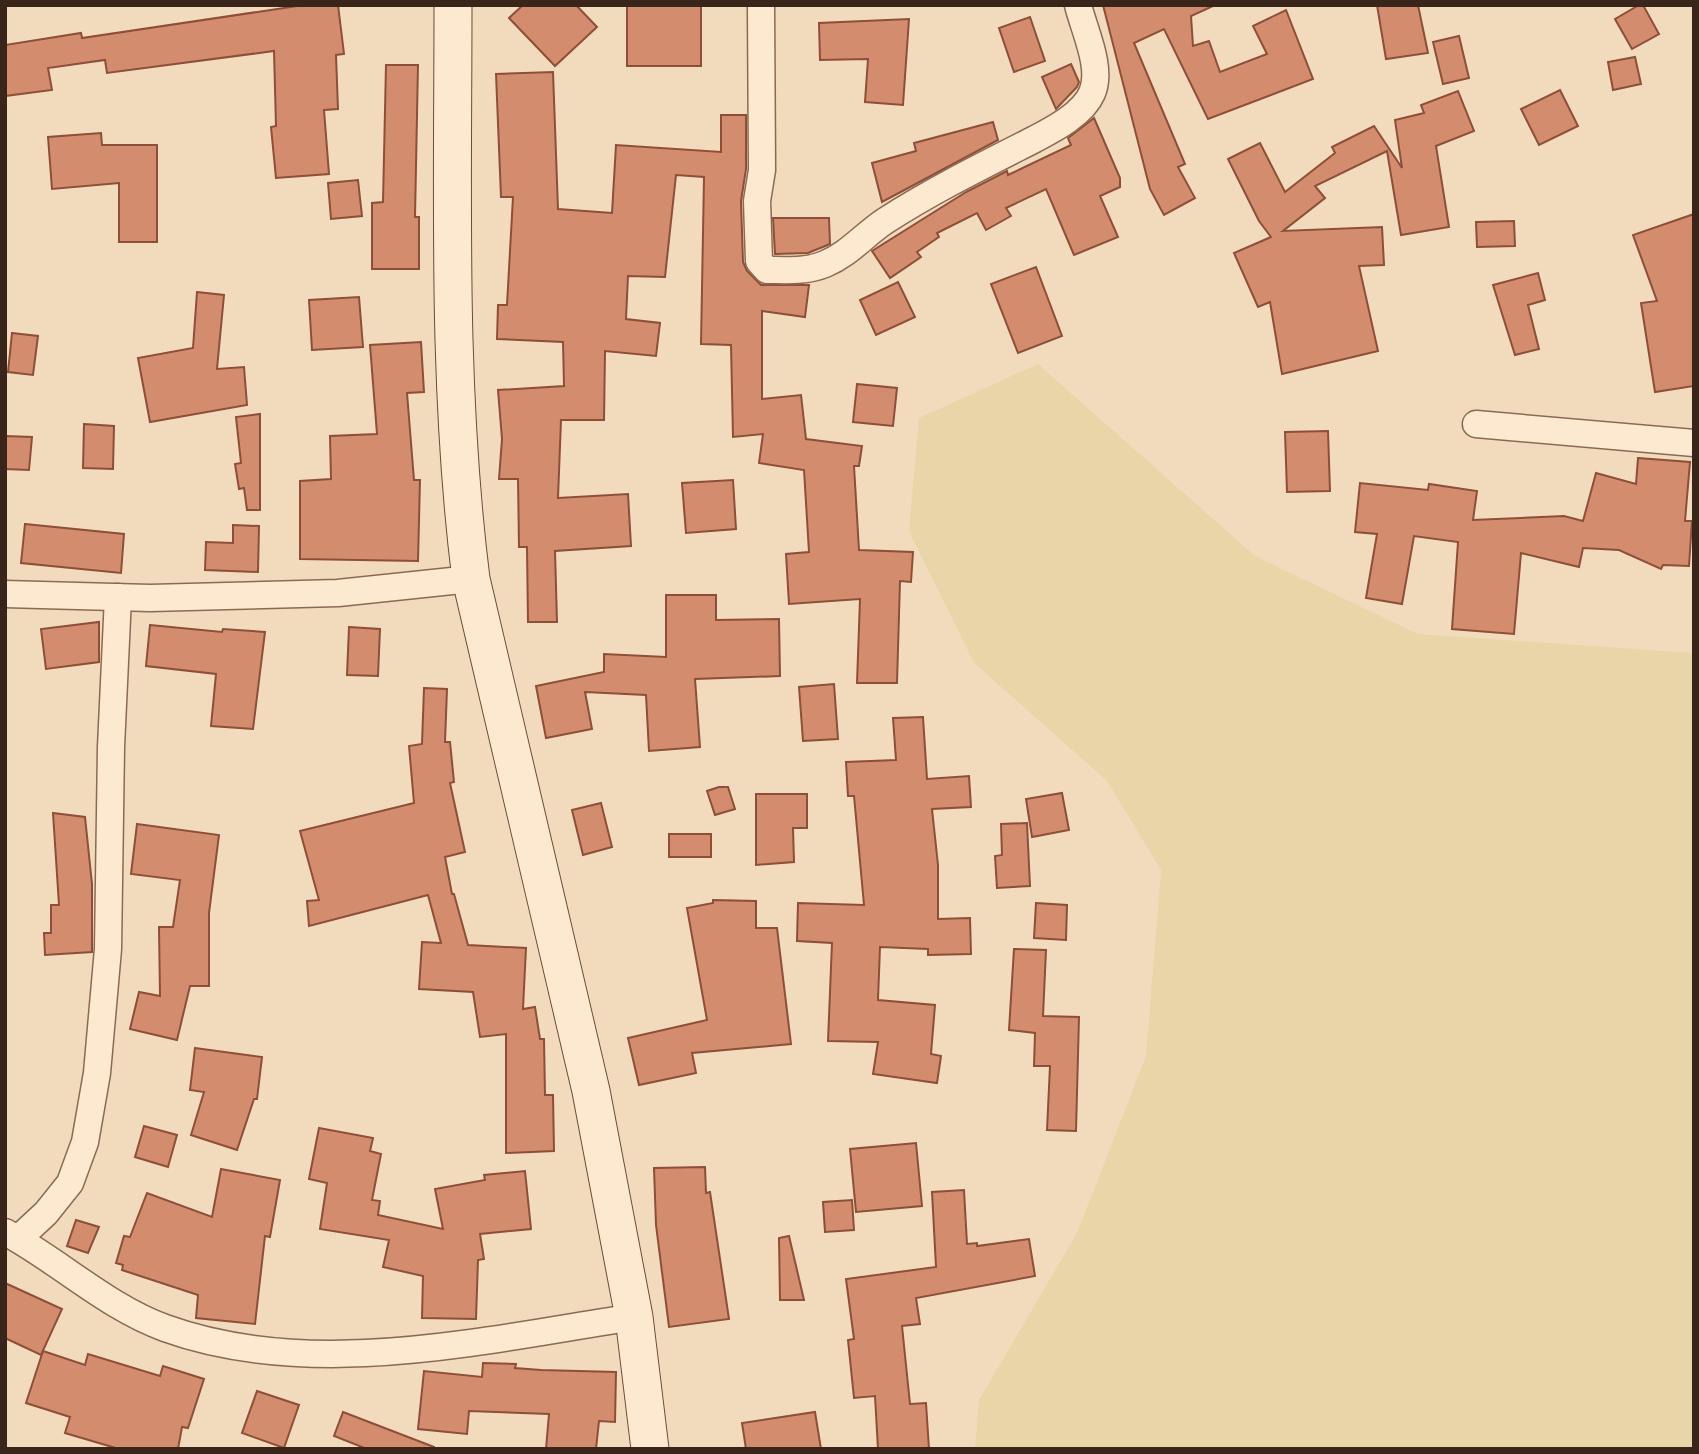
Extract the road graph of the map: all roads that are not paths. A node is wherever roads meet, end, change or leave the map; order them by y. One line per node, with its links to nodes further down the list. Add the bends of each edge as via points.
1 (453, 5): 6 (street, via 453,384)
2 (761, 5): 3 (street, via 759,261 767,270 799,271 824,265 854,248 882,223 930,193 1044,134 1082,109 1097,75)
3 (1078, 5)
4 (1476, 424): 5 (street)
5 (1694, 443)
6 (471, 579): 8 (street, via 338,593); 10 (street, via 591,1091)
7 (5, 593): 8 (street)
8 (118, 597): 9 (street, via 108,949 97,1073 85,1142 70,1182 46,1213)
9 (11, 1236): 10 (street, via 100,1294 163,1328 230,1348 308,1355 446,1346)
10 (634, 1317): 11 (street)
11 (650, 1449)

